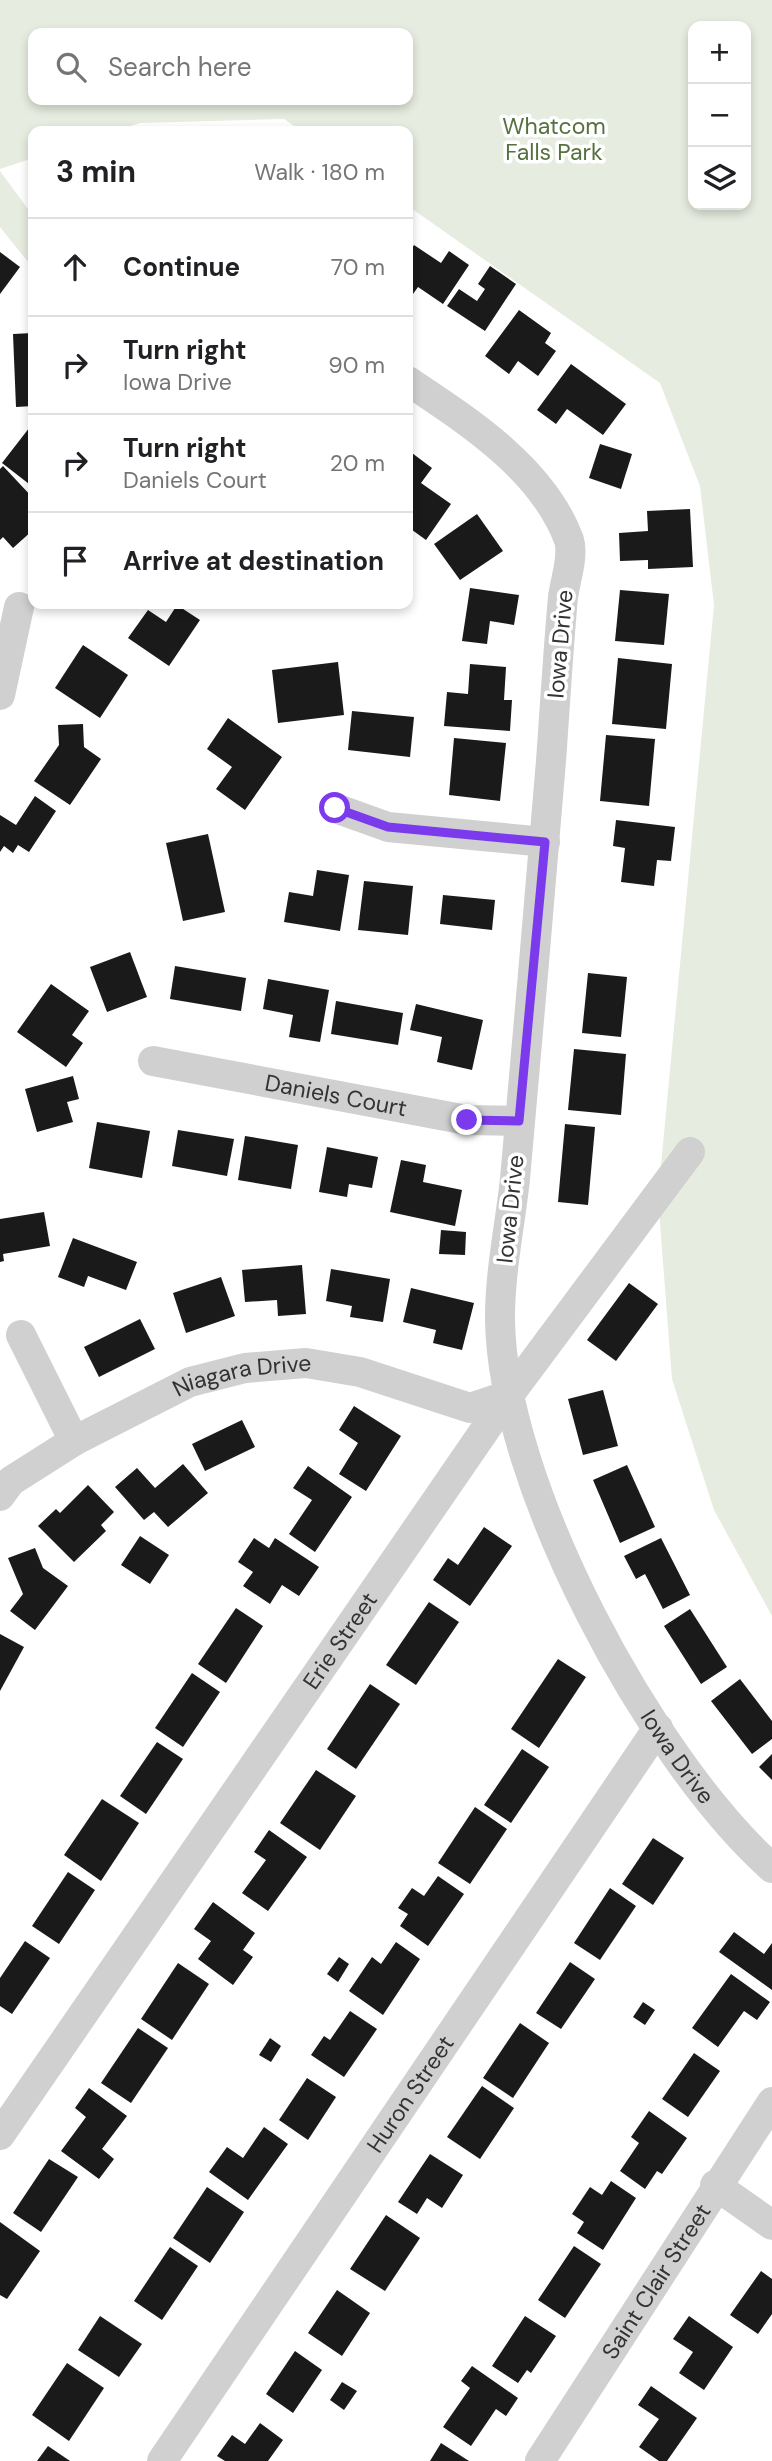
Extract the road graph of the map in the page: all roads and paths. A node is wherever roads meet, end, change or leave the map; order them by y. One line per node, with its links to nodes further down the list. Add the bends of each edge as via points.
1 (413, 385): 5 (street, Iowa Drive, via 495,445 542,491 571,544)
2 (21, 604): 3 (street)
3 (0, 695)
4 (335, 808): 5 (street, via 388,827)
5 (545, 842): 7 (street, Iowa Drive)
6 (153, 1061): 7 (street, Daniels Court, via 467,1120)
7 (519, 1121): 10 (street, Iowa Drive, via 500,1320)
8 (690, 1152): 10 (street, Erie Street)
9 (21, 1335): 11 (street)
10 (509, 1395): 11 (street, Niagara Drive, via 470,1408 360,1372 306,1363 244,1368 190,1382); 13 (street, Iowa Drive, via 550,1528 627,1680); 16 (street, Erie Street)
11 (74, 1441): 12 (street, Niagara Drive, via 11,1481)
12 (0, 1496)
13 (658, 1728): 14 (street, Iowa Drive, via 714,1806); 19 (street, Huron Street)
14 (772, 1868)
15 (772, 2102): 17 (street, Saint Clair Street)
16 (0, 2135)
17 (715, 2185): 18 (street); 20 (street, Saint Clair Street)
18 (772, 2225)
19 (162, 2461)
20 (540, 2461)

